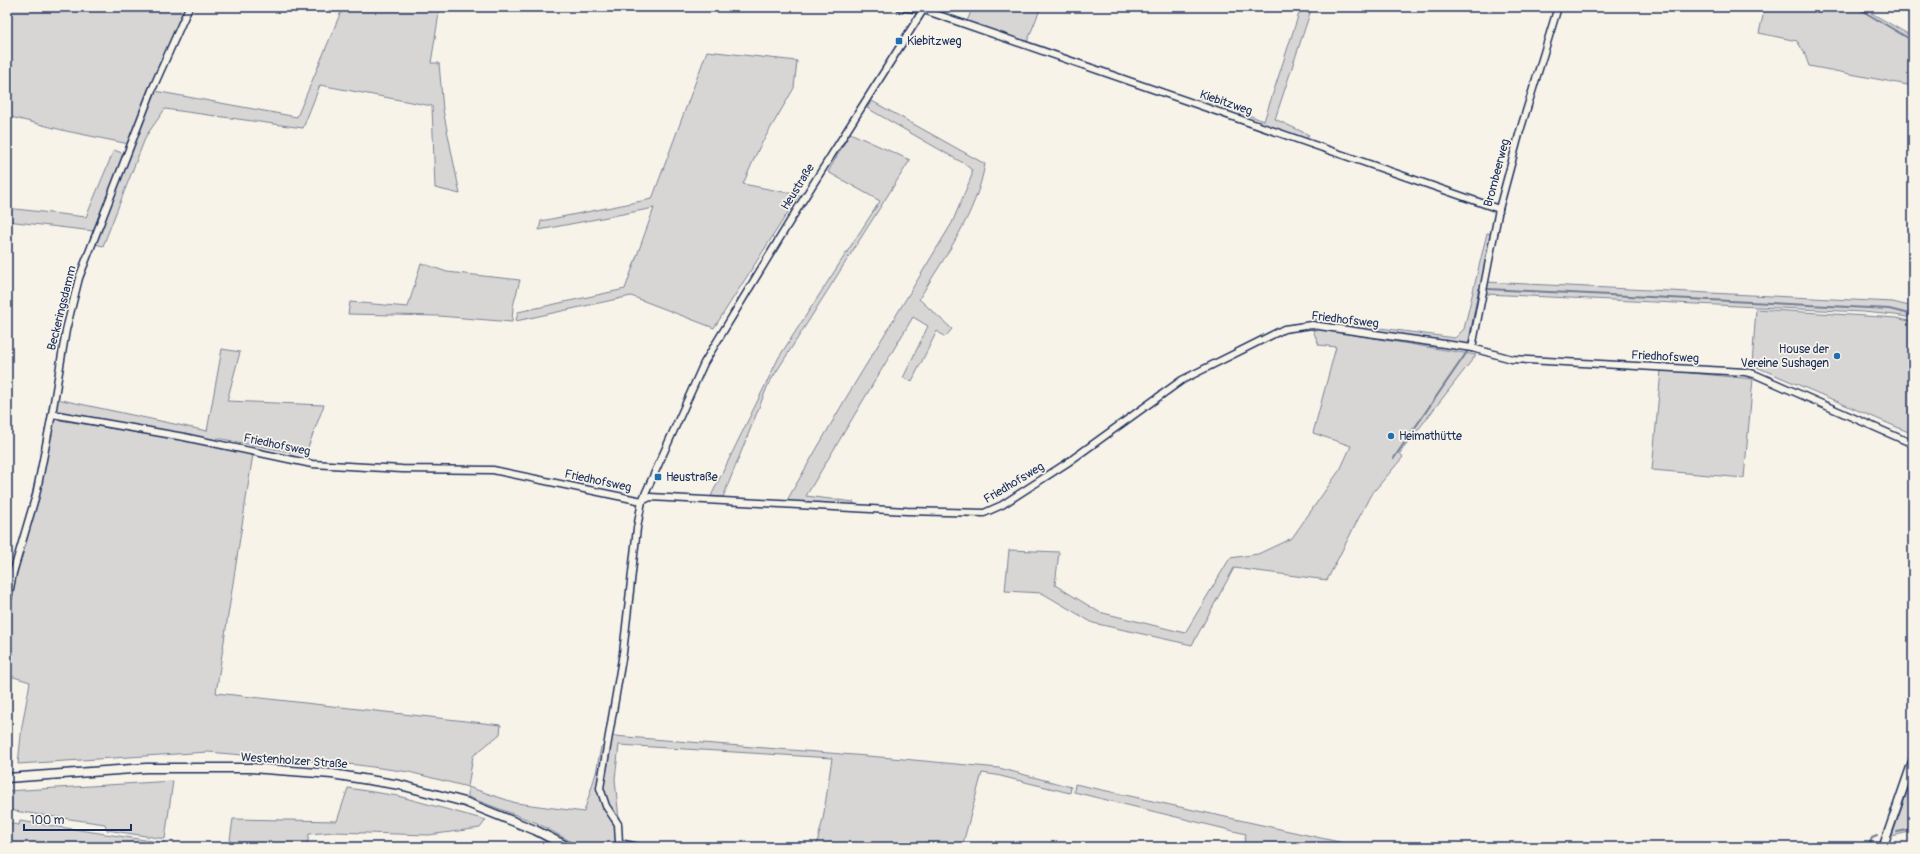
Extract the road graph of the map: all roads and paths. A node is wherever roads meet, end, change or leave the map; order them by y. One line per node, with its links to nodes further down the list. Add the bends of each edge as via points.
1 (189, 7): 7 (street, Beckeringsdamm, via 152,90 79,278 66,330)
2 (899, 7): 4 (street, Kiebitzweg)
3 (1558, 7): 5 (street, Brombeerweg)
4 (924, 9): 5 (street, Kiebitzweg); 9 (street, Heustraße, via 704,363)
5 (1499, 209): 6 (street, Brombeerweg)
6 (1472, 348): 8 (street, Friedhofsweg, via 1512,359 1745,372); 9 (street, Friedhofsweg, via 1312,325 1284,329 1182,380 1067,463 1002,505 984,513 650,497)
7 (52, 414): 9 (street, Friedhofsweg, via 184,437 312,464 402,469 493,470); 10 (street, Beckeringsdamm, via 36,494 13,573)
8 (1913, 444)
9 (642, 501): 13 (street, Heustraße, via 623,653 600,788 606,806 618,824)
10 (7, 604)
11 (1913, 760): 16 (street)
12 (7, 778): 14 (main road, Westenholzer Straße, via 146,768 251,768 332,774 400,785 465,802 535,830)
13 (617, 845): 15 (street)
14 (568, 847)
15 (639, 847)
16 (1883, 847)

